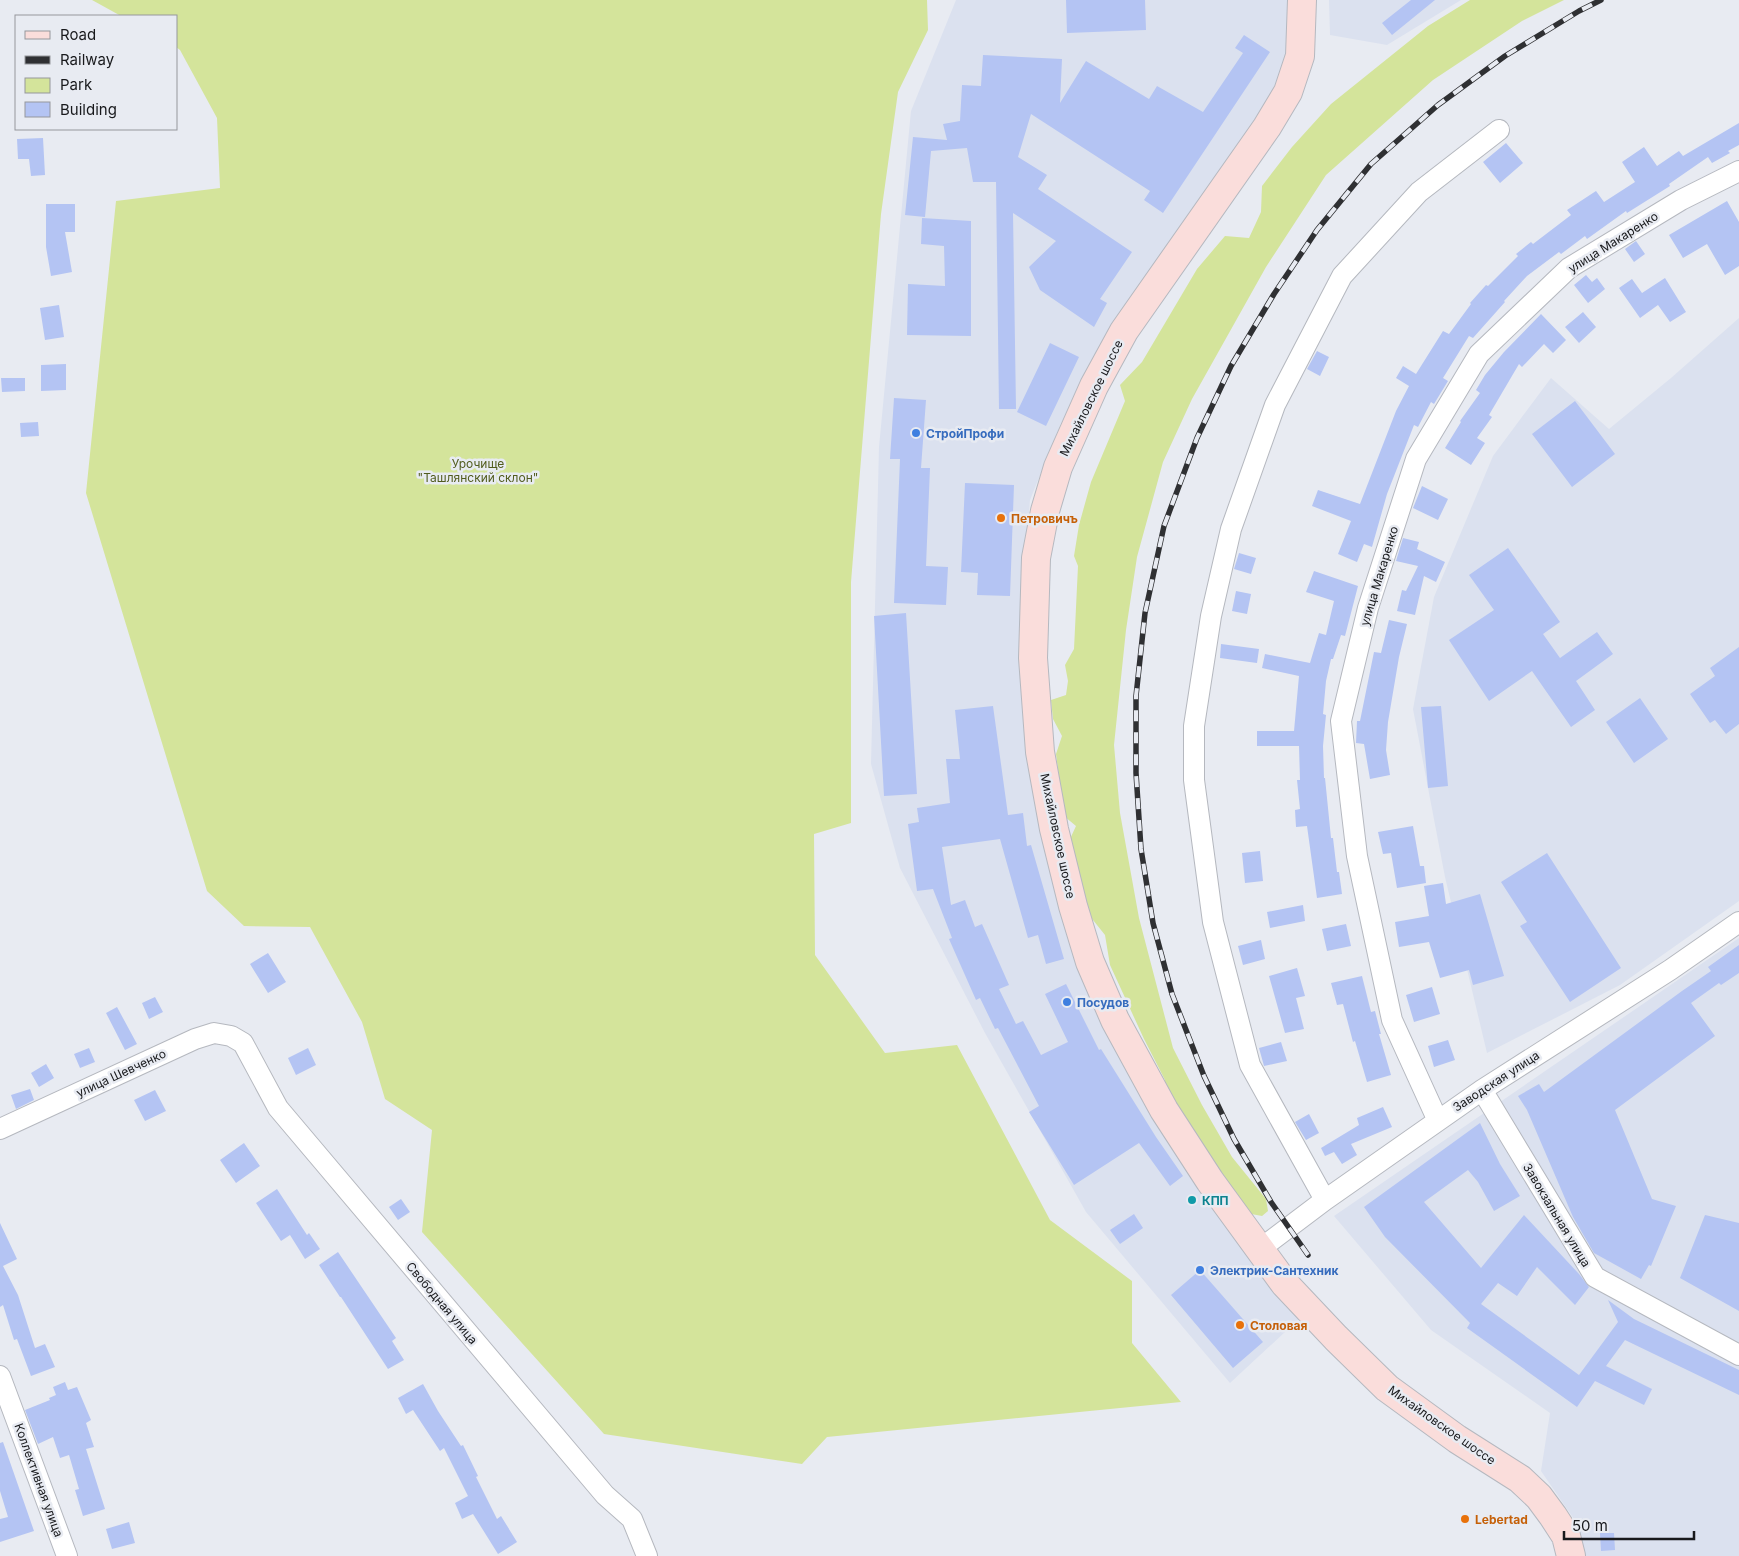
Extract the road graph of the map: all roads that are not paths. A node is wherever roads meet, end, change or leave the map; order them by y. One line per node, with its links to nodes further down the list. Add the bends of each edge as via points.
1 (1302, 0): 10 (main road, Михайловское шоссе, via 1300,56 1288,92 1124,331 1075,426 1058,467 1046,511 1036,558 1034,601 1033,658 1040,752 1054,829 1090,962 1115,1020 1164,1110)
2 (1499, 130): 9 (street, via 1419,192 1342,276 1275,405 1231,529 1211,616 1194,726 1194,780 1213,922 1250,1066)
3 (1739, 171): 7 (street, улица Макаренко, via 1681,200 1569,268 1479,354 1416,459 1371,598 1341,722 1357,856 1392,1020)
4 (1739, 922): 6 (street, Заводская улица)
5 (243, 1043): 8 (street, улица Шевченко, via 214,1033 196,1039); 14 (street, Свободная улица, via 278,1108 605,1495 632,1519)
6 (1482, 1090): 7 (street, Заводская улица); 11 (street, Завокзальная улица, via 1595,1277)
7 (1438, 1121): 9 (street, Заводская улица)
8 (0, 1129)
9 (1326, 1200): 10 (street, Заводская улица)
10 (1260, 1250): 15 (main road, Михайловское шоссе, via 1285,1284 1387,1388 1457,1439 1520,1479 1539,1497 1566,1536)
11 (1739, 1355)
12 (0, 1376): 13 (street, Коллективная улица)
13 (67, 1556)
14 (648, 1556)
15 (1571, 1556)

